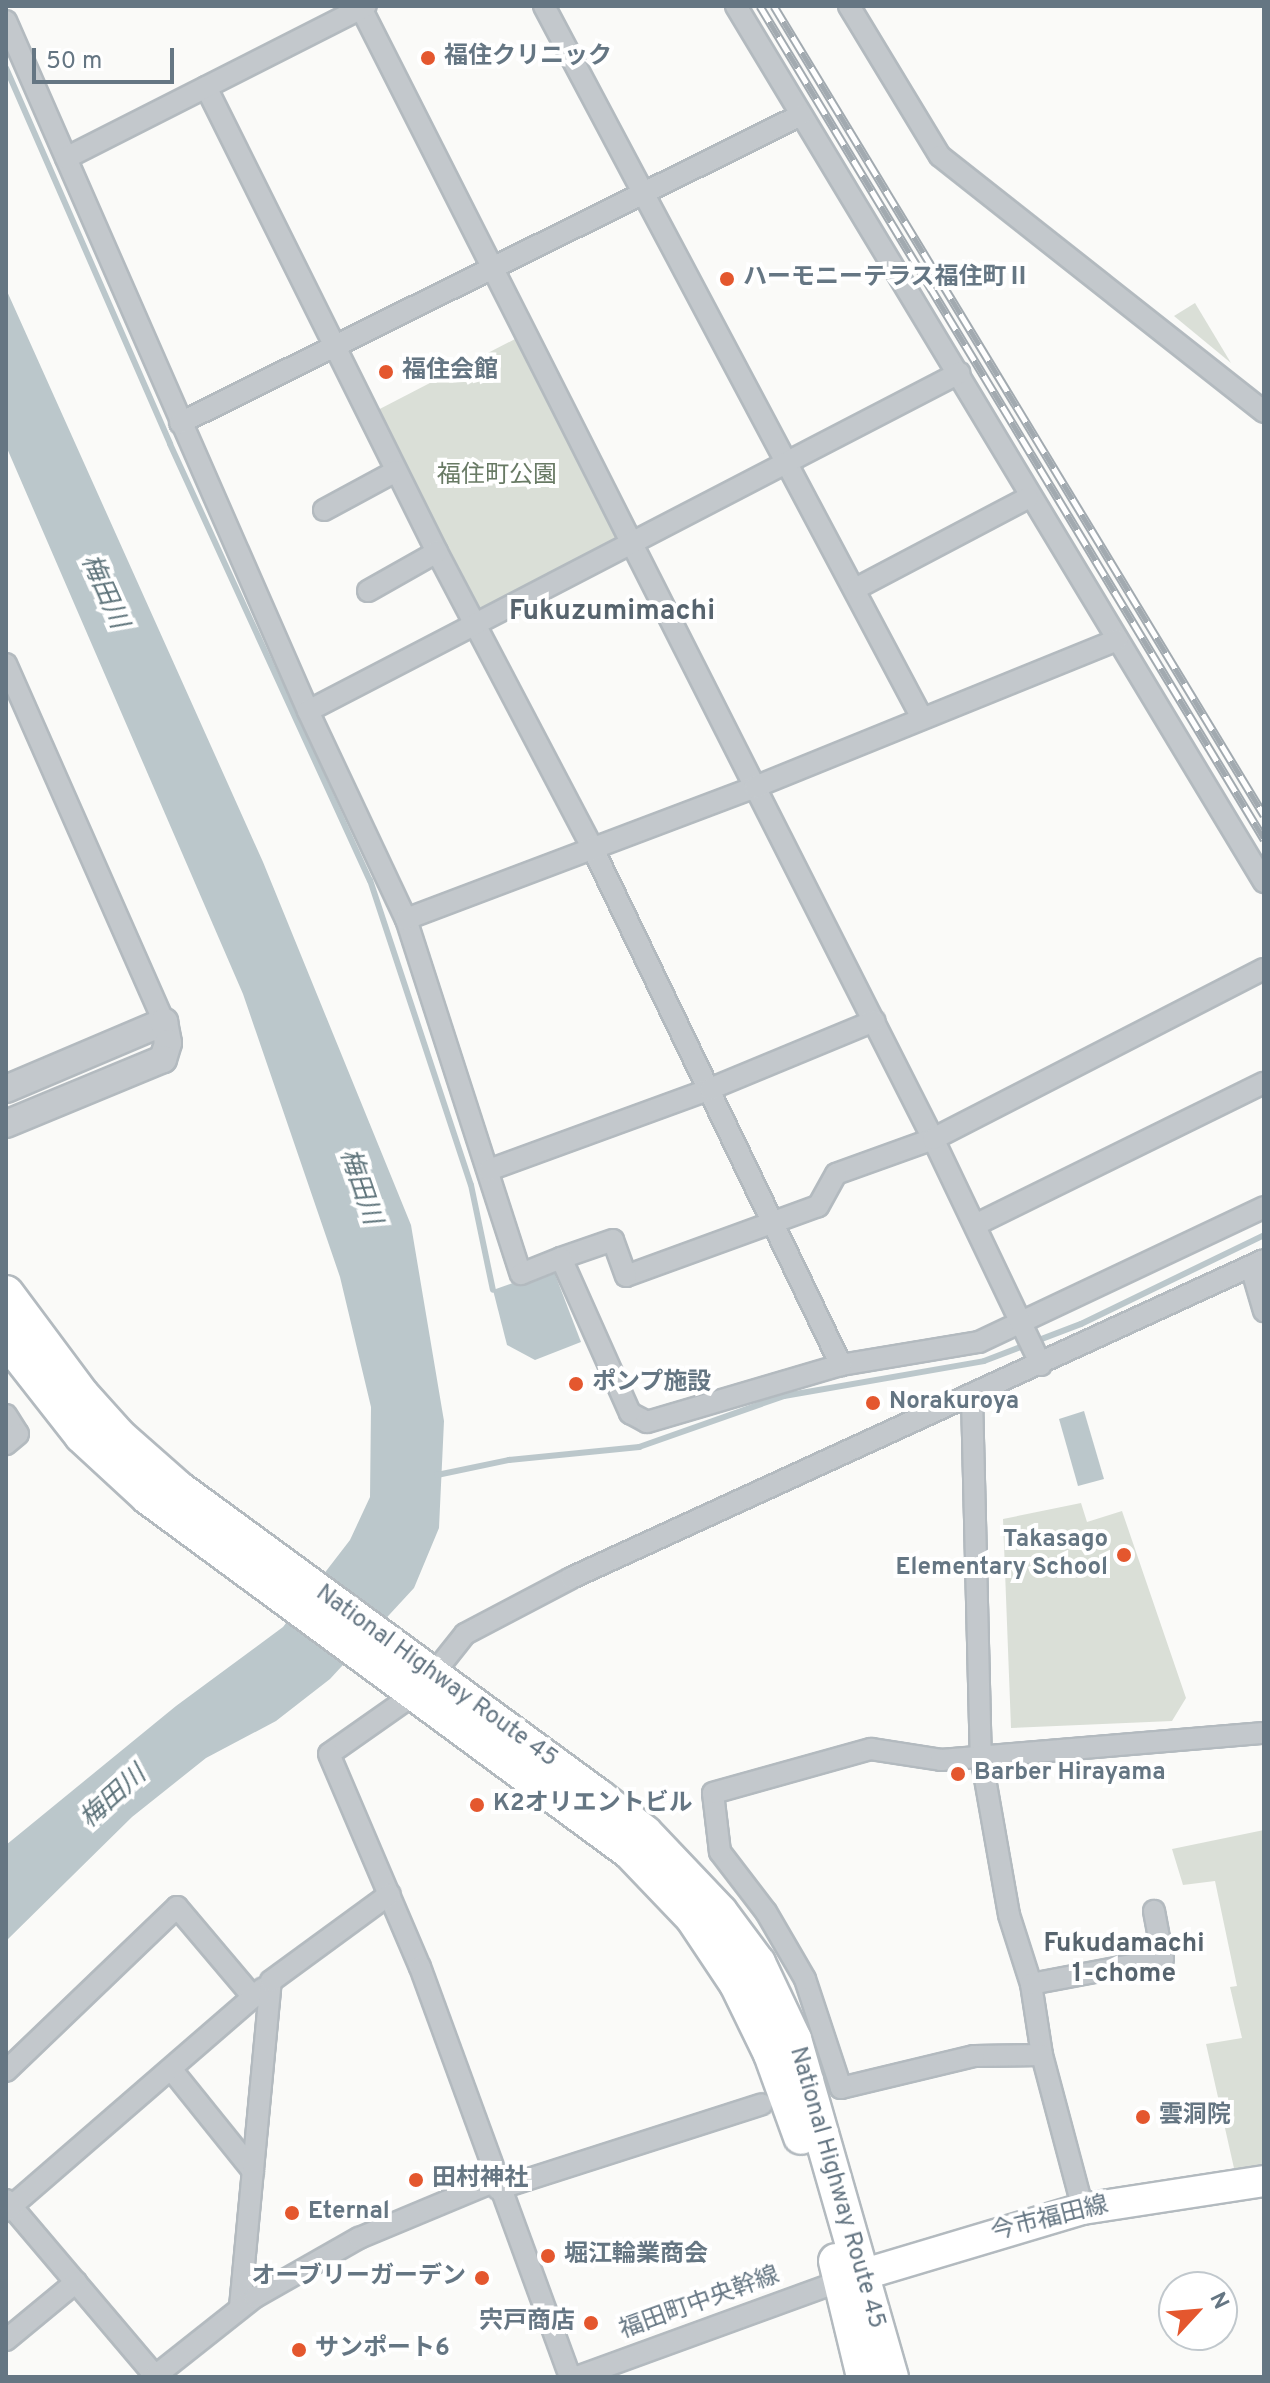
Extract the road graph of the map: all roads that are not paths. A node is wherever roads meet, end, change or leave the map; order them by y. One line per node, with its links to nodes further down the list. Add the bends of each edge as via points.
1 (544, 6): 9 (street)
2 (736, 6): 7 (street)
3 (849, 6): 13 (street, via 940,156)
4 (362, 7): 6 (street); 10 (street)
5 (6, 21): 8 (street)
6 (206, 87): 8 (street); 11 (street)
7 (801, 115): 9 (street); 12 (street)
8 (66, 158): 14 (street)
9 (641, 196): 10 (street); 15 (street)
10 (491, 268): 11 (street); 19 (street)
11 (336, 347): 14 (street); 16 (street)
12 (959, 373): 15 (street); 17 (street)
13 (1264, 412)
14 (180, 423): 26 (street)
15 (789, 461): 19 (street); 21 (street)
16 (396, 471): 18 (street); 20 (street)
17 (1028, 498): 21 (street); 24 (street)
18 (324, 510)
19 (636, 545): 23 (street); 28 (street)
20 (437, 552): 22 (street); 23 (street)
21 (857, 588): 27 (street)
22 (368, 591)
23 (475, 626): 26 (street); 29 (street)
24 (1117, 640): 27 (street); 30 (street)
25 (6, 664): 34 (street)
26 (308, 711): 31 (street)
27 (922, 718): 28 (street)
28 (755, 787): 29 (street); 33 (street)
29 (593, 849): 31 (street); 37 (street)
30 (1264, 882)
31 (406, 919): 40 (street)
32 (1264, 969): 39 (street)
33 (874, 1021): 37 (street); 39 (street)
34 (164, 1022): 36 (street); 38 (street, via 168,1043 163,1059)
35 (1264, 1083): 43 (street)
36 (6, 1089)
37 (710, 1089): 40 (street); 42 (street)
38 (6, 1124)
39 (933, 1139): 42 (street, via 836,1174 818,1206); 43 (street)
40 (489, 1170): 44 (street, via 521,1274)
41 (1264, 1207): 48 (street)
42 (775, 1224): 44 (street, via 626,1276 613,1240); 51 (street)
43 (975, 1225): 48 (street)
44 (561, 1258): 51 (street, via 624,1406 647,1422)
45 (1258, 1264): 47 (street); 50 (street)
46 (6, 1293): 55 (highway, National Highway Route 45, via 120,1437)
47 (1264, 1311)
48 (1024, 1326): 50 (street); 51 (street, via 979,1342)
49 (6, 1339): 55 (highway, National Highway Route 45, via 112,1466)
50 (1039, 1360): 52 (street)
51 (841, 1365)
52 (972, 1397): 56 (street, via 571,1578 465,1634); 58 (street)
53 (6, 1415): 54 (street, via 18,1434)
54 (6, 1444)
55 (286, 1582): 56 (highway, National Highway Route 45)
56 (415, 1675): 59 (street, via 403,1702 329,1754); 73 (highway, National Highway Route 45, via 645,1833 720,1912 758,1963 794,2039)
57 (1264, 1733): 58 (street)
58 (981, 1756): 62 (street, via 1009,1915); 64 (street, via 941,1760 871,1749 713,1793 720,1852 753,1892 805,1979 841,2088 974,2056)
59 (390, 1894): 61 (street); 70 (street)
60 (1154, 1911): 62 (street, via 1163,1959)
61 (271, 1981): 63 (street); 68 (street)
62 (1031, 1984): 64 (street)
63 (253, 1997): 65 (street); 66 (street, via 177,1907)
64 (1042, 2055): 72 (street)
65 (171, 2069): 68 (street); 71 (street)
66 (6, 2071)
67 (762, 2104): 70 (street)
68 (253, 2171): 75 (street)
69 (1264, 2181): 72 (main road, 今市福田線)
70 (497, 2185): 75 (street, via 359,2238); 78 (street)
71 (8, 2205): 74 (street)
72 (1083, 2209): 73 (main road, 今市福田線)
73 (852, 2278): 79 (street, 福田町中央幹線); 80 (highway, National Highway Route 45); 81 (highway, National Highway Route 45)
74 (76, 2282): 76 (street); 77 (street)
75 (240, 2307): 77 (street)
76 (6, 2340)
77 (155, 2377)
78 (570, 2377)
79 (577, 2377)
80 (864, 2377)
81 (891, 2377)

